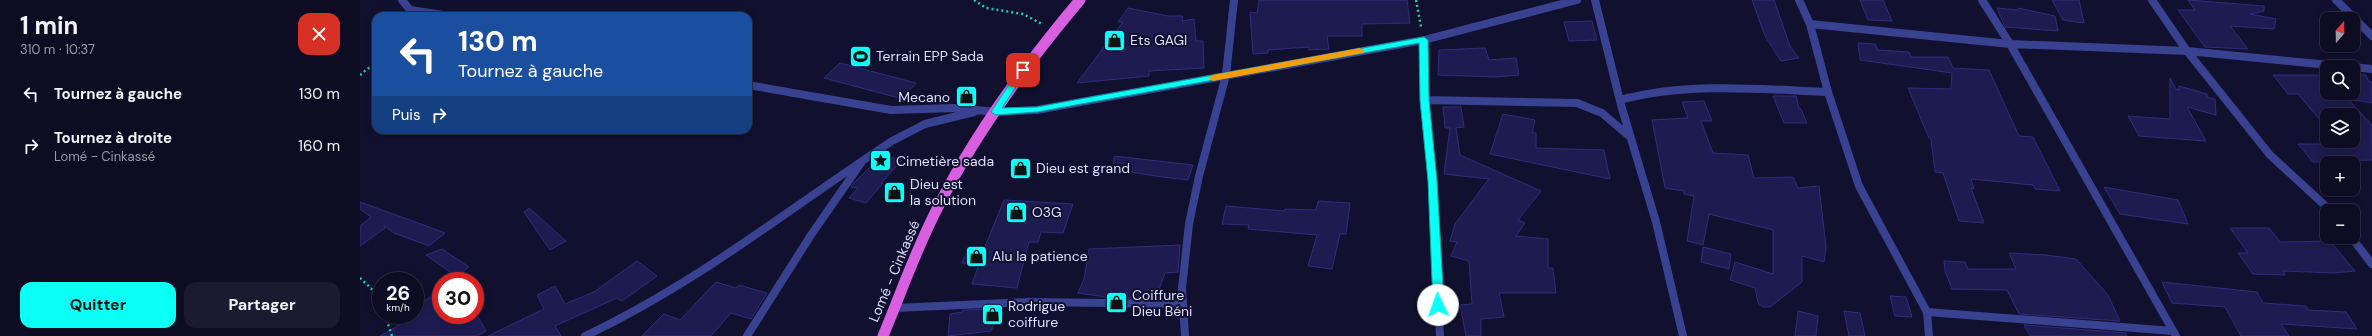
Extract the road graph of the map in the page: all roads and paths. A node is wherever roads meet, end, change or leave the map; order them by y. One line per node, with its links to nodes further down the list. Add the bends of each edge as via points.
1 (402, 0): 12 (street, via 410,10)
2 (974, 0): 14 (path, via 986,8 1023,14)
3 (1080, 0): 14 (highway, Lomé - Cinkassé)
4 (1234, 0): 23 (street)
5 (1416, 0): 16 (path)
6 (1577, 0): 16 (street)
7 (1595, 0): 28 (street)
8 (1800, 0): 13 (street)
9 (1982, 0): 17 (street)
10 (2152, 0): 18 (street)
11 (2336, 0): 15 (street)
12 (423, 12)
13 (1810, 24): 17 (street); 26 (street)
14 (1054, 30): 30 (highway, Lomé - Cinkassé)
15 (2372, 36)
16 (1424, 40): 23 (street); 27 (street)
17 (2010, 44): 18 (street); 42 (street)
18 (2187, 51): 19 (street); 33 (street, via 2270,155)
19 (2320, 64)
20 (372, 66): 24 (path)
21 (2360, 68): 22 (street)
22 (2372, 69)
23 (1226, 75): 30 (street, via 1037,110); 38 (street, via 1189,224 1182,288)
24 (360, 76)
25 (752, 86): 29 (street, via 891,110)
26 (1828, 92): 28 (street, via 1729,88 1643,94); 40 (street, via 1859,186)
27 (1424, 100): 31 (street, via 1577,103 1602,113); 48 (street, via 1432,181)
28 (1620, 100): 31 (street)
29 (980, 110): 30 (street); 32 (street, via 925,124)
30 (996, 112): 39 (highway, Lomé - Cinkassé, via 967,155 925,234)
31 (1631, 137): 49 (street, via 1656,222)
32 (863, 159): 44 (street, via 696,276 626,318); 45 (street)
33 (2323, 204)
34 (2356, 244): 35 (street)
35 (2372, 264)
36 (360, 278): 37 (path)
37 (372, 289)
38 (1183, 304): 39 (street, via 1021,302); 47 (street)
39 (895, 308): 46 (highway, Lomé - Cinkassé)
40 (1927, 312): 42 (street); 50 (street)
41 (388, 324): 43 (path)
42 (2175, 334)
43 (392, 336)
44 (586, 336)
45 (747, 336)
46 (883, 336)
47 (1185, 336)
48 (1440, 336)
49 (1683, 336)
50 (1929, 336)

